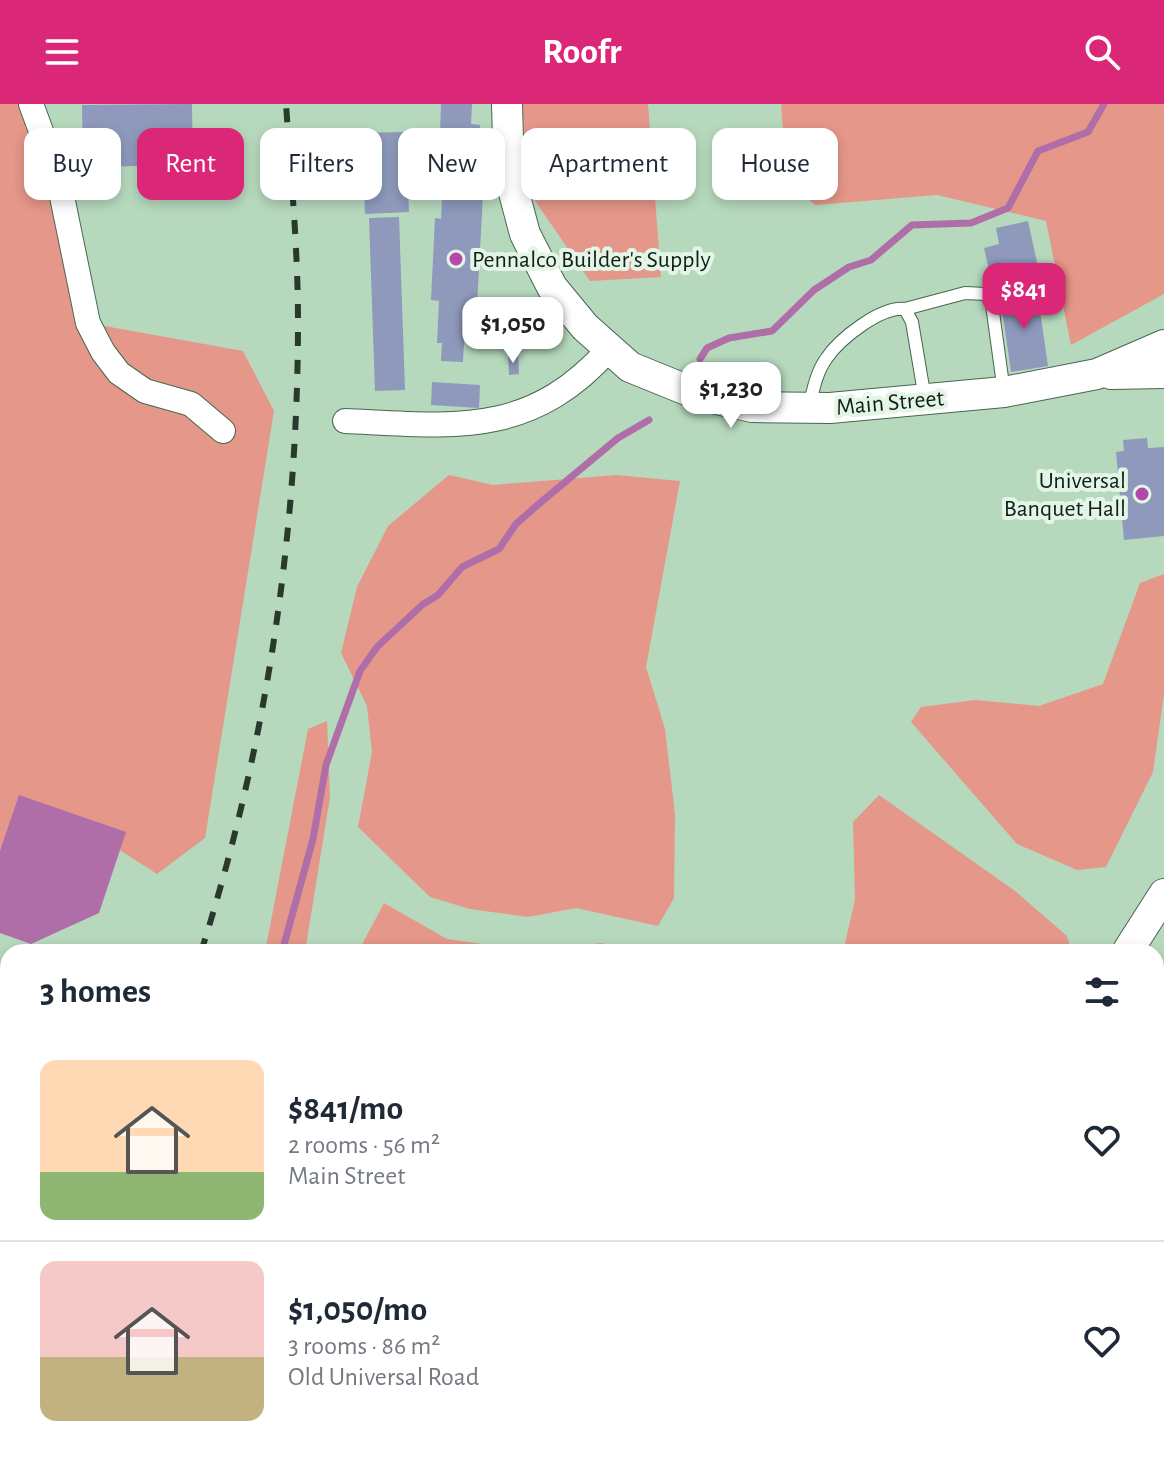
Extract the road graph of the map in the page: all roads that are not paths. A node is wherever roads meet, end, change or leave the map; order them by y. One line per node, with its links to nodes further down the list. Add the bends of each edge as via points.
1 (31, 104): 12 (street, via 58,177 88,323 103,352 119,373 145,391 191,404)
2 (507, 104): 5 (street, Main Street, via 509,174 525,234 552,287)
3 (905, 309): 8 (lane, via 965,293 986,294); 9 (lane, via 912,322); 10 (lane, via 867,320 826,357)
4 (1164, 345): 7 (street, Main Street)
5 (609, 349): 10 (street, Main Street, via 630,367 699,395 752,407); 11 (street, via 568,388 535,409 502,419)
6 (1164, 373): 7 (street)
7 (1097, 374): 8 (street, Main Street)
8 (1004, 392): 9 (street, Main Street)
9 (925, 399): 10 (street, Main Street)
10 (809, 407)
11 (345, 421)
12 (223, 431)
13 (1164, 894): 14 (street)
14 (1132, 944)

